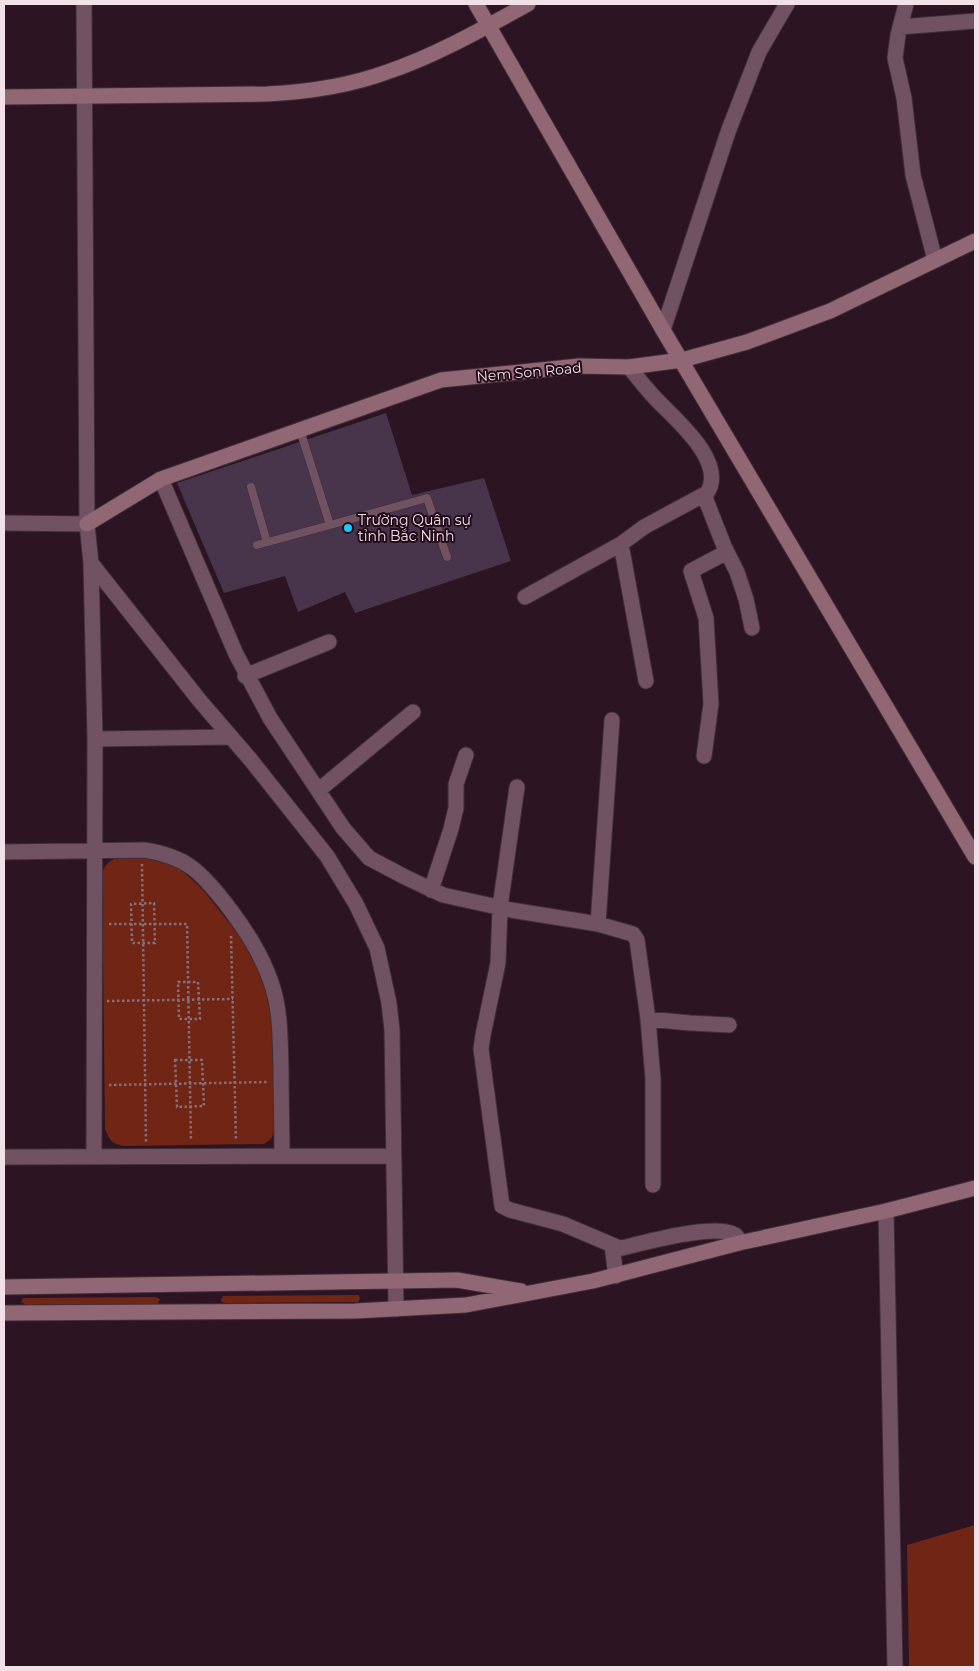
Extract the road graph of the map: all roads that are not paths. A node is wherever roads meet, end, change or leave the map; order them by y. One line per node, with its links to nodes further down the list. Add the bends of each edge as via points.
1 (84, 4): 9 (street)
2 (476, 4): 7 (street)
3 (528, 4): 7 (street)
4 (787, 4): 13 (street, via 759,52 728,132)
5 (906, 4): 8 (street)
6 (975, 21): 8 (street)
7 (488, 26): 9 (street, via 388,72 320,88 267,94); 13 (street)
8 (900, 27): 12 (street, via 895,58 904,98 913,175)
9 (85, 95): 10 (street); 21 (street)
10 (4, 97)
11 (975, 240): 12 (street, Nem Son Road)
12 (935, 260): 14 (street, Nem Son Road, via 820,314 747,342)
13 (663, 330): 14 (street)
14 (682, 360): 15 (street, Nem Son Road); 44 (street)
15 (629, 367): 16 (street, Nem Son Road, via 578,366 441,380); 19 (street, via 706,456 712,478 711,488)
16 (300, 430): 17 (street, Nem Son Road); 22 (lane)
17 (161, 480): 21 (street, Nem Son Road); 41 (street, via 236,654 270,718)
18 (251, 487): 23 (lane)
19 (704, 495): 24 (street, via 644,527); 26 (street)
20 (4, 523): 21 (street)
21 (87, 524): 28 (street)
22 (330, 525): 23 (lane); 27 (lane, via 427,498)
23 (267, 542): 25 (lane)
24 (621, 544): 29 (street); 33 (street)
25 (257, 545)
26 (727, 552): 30 (street, via 746,599); 39 (street, via 691,571 706,618 711,704)
27 (447, 557)
28 (91, 563): 36 (street); 37 (street)
29 (525, 597)
30 (752, 628)
31 (329, 642): 32 (street)
32 (245, 676)
33 (646, 681)
34 (413, 712): 41 (street)
35 (612, 720): 47 (street)
36 (230, 737): 37 (street); 52 (street, via 327,856 356,904 377,948 392,1030)
37 (95, 738): 42 (street)
38 (466, 755): 45 (street, via 456,784 456,808 451,829)
39 (704, 756)
40 (517, 787): 46 (street)
41 (319, 790): 45 (street, via 369,858)
42 (96, 850): 43 (street); 50 (street); 51 (street, via 144,850 180,859 217,892 249,934 270,977 278,1010)
43 (4, 852)
44 (975, 857)
45 (431, 890): 46 (street)
46 (500, 908): 47 (street); 58 (street, via 498,963 481,1049 502,1206 563,1224)
47 (598, 924): 48 (street, via 632,934 637,940)
48 (648, 1019): 49 (street); 54 (street, via 653,1079)
49 (729, 1025)
50 (94, 1156): 51 (street); 53 (street)
51 (282, 1156): 52 (street)
52 (393, 1156): 60 (street)
53 (4, 1157)
54 (653, 1186)
55 (975, 1188): 56 (street)
56 (886, 1211): 57 (street); 67 (street)
57 (739, 1242): 58 (street, via 734,1234 716,1231 622,1248); 59 (street)
58 (612, 1246): 59 (street)
59 (616, 1276): 63 (street)
60 (395, 1282): 61 (street); 63 (street, via 457,1280); 64 (street)
61 (185, 1284): 62 (street); 65 (street)
62 (4, 1287)
63 (532, 1292): 64 (street, via 466,1305)
64 (396, 1309): 65 (street)
65 (186, 1312): 66 (street)
66 (4, 1313)
67 (895, 1667)

